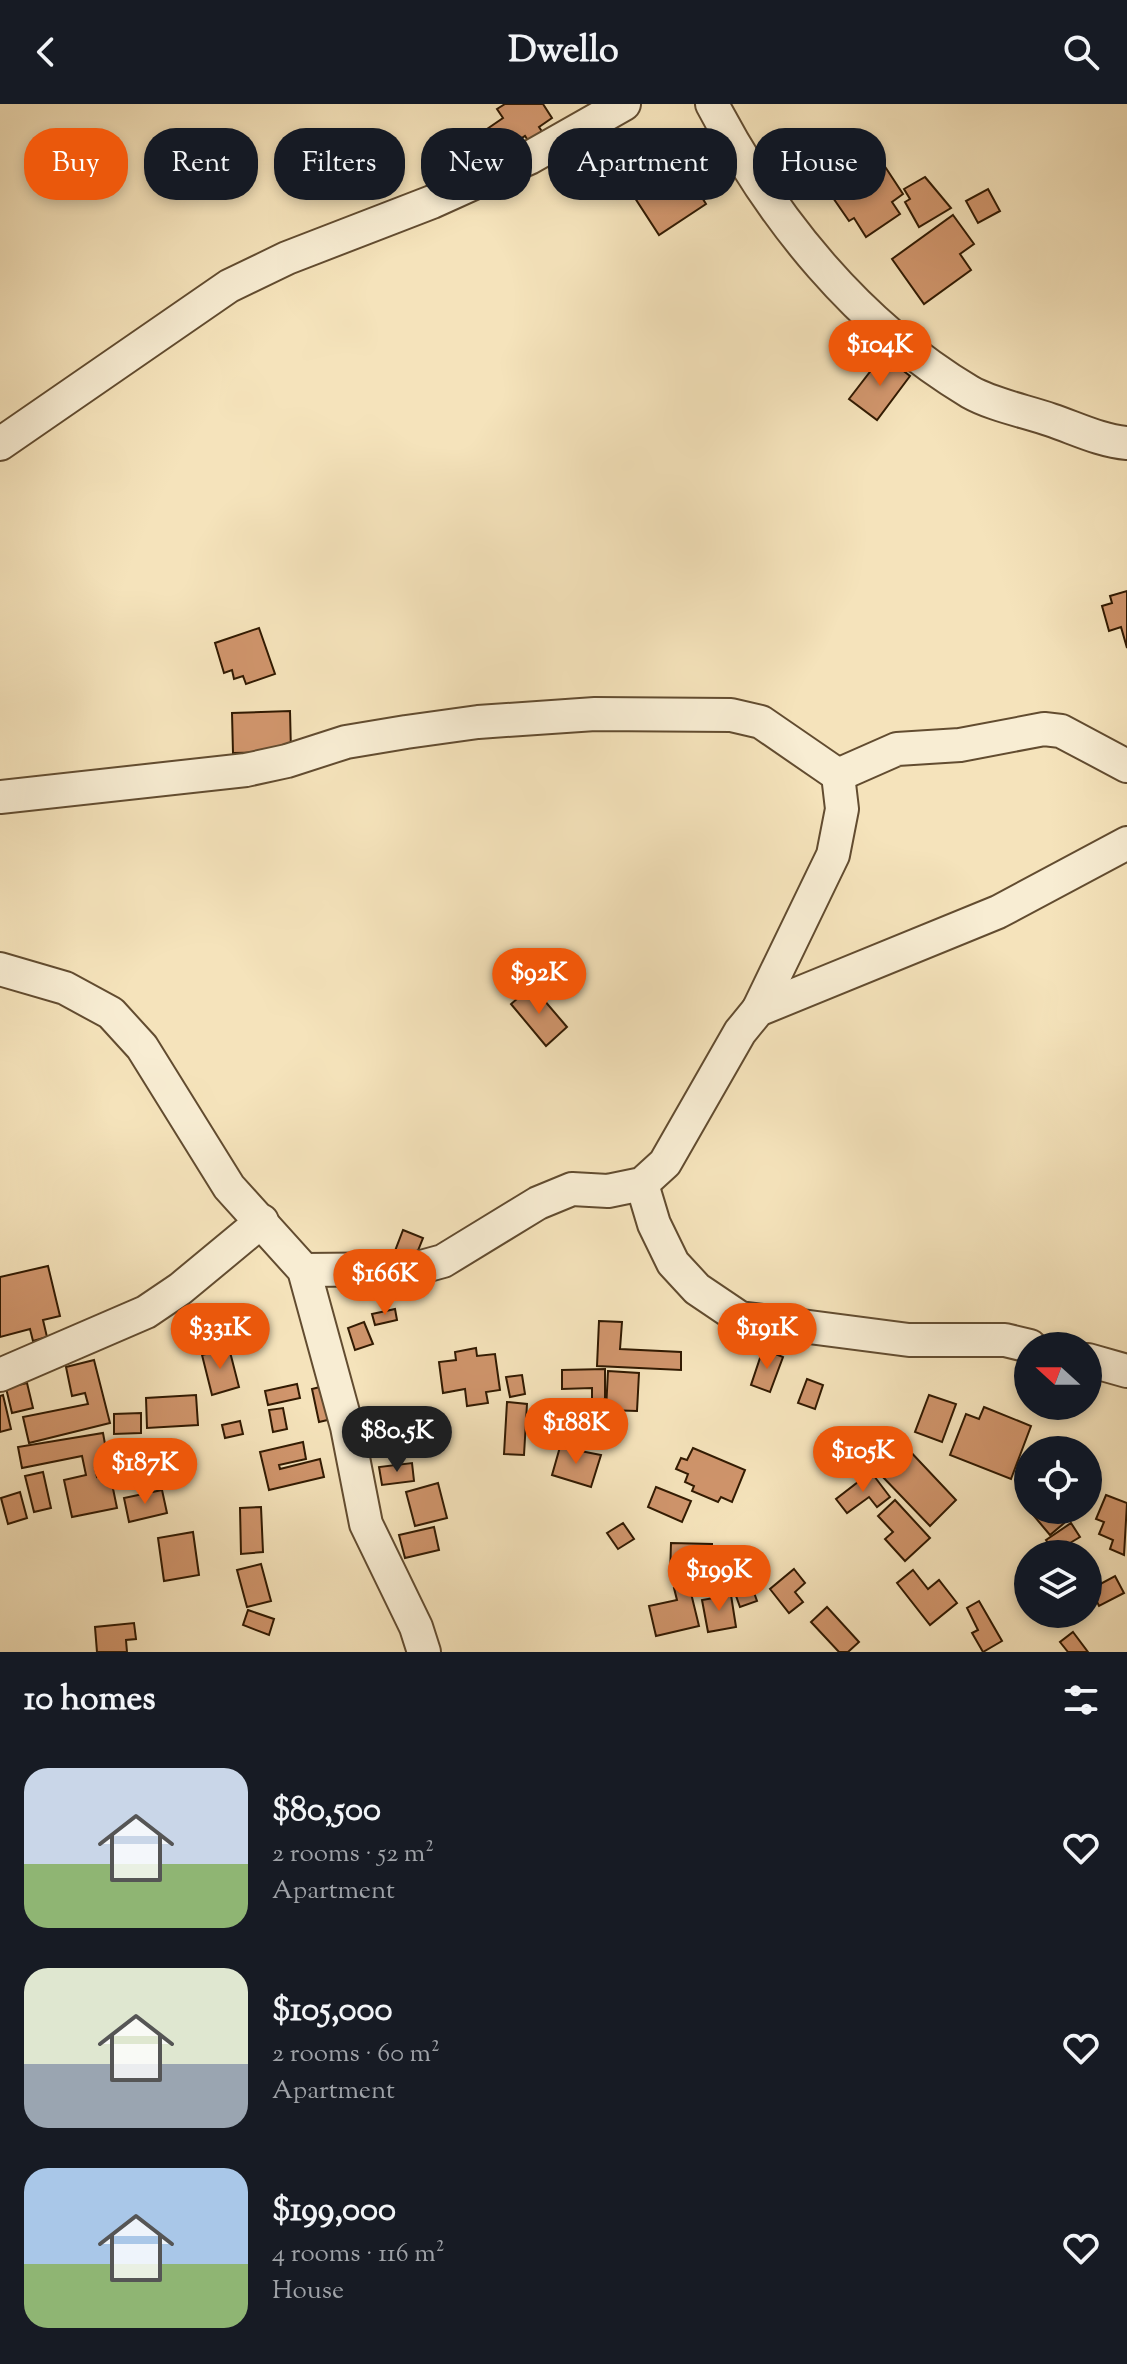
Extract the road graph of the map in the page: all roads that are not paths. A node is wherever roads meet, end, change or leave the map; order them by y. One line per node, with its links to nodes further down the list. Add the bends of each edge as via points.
1 (624, 104): 4 (street, via 529,158 229,286)
2 (712, 104): 3 (street, via 792,228 852,303 973,393)
3 (1127, 443)
4 (0, 444)
5 (1127, 766): 6 (street, via 1061,731 1044,729 960,745 897,749)
6 (838, 775): 7 (street, via 761,722 731,715 595,714 406,732 346,742 246,770); 10 (street, via 842,809 833,855)
7 (0, 797)
8 (1127, 843): 10 (street, via 998,912)
9 (0, 969): 12 (street, via 65,988 111,1013 142,1047 229,1187)
10 (758, 1010): 11 (street, via 665,1163)
11 (642, 1184): 13 (street, via 608,1191 572,1189 538,1203 443,1261 414,1269); 14 (street, via 673,1263 697,1289 740,1318 909,1340)
12 (262, 1221): 13 (street); 17 (street, via 146,1312)
13 (304, 1270): 18 (street, via 347,1427 366,1524)
14 (1014, 1342)
15 (1102, 1364): 16 (street)
16 (1127, 1371)
17 (0, 1375)
18 (424, 1652)

